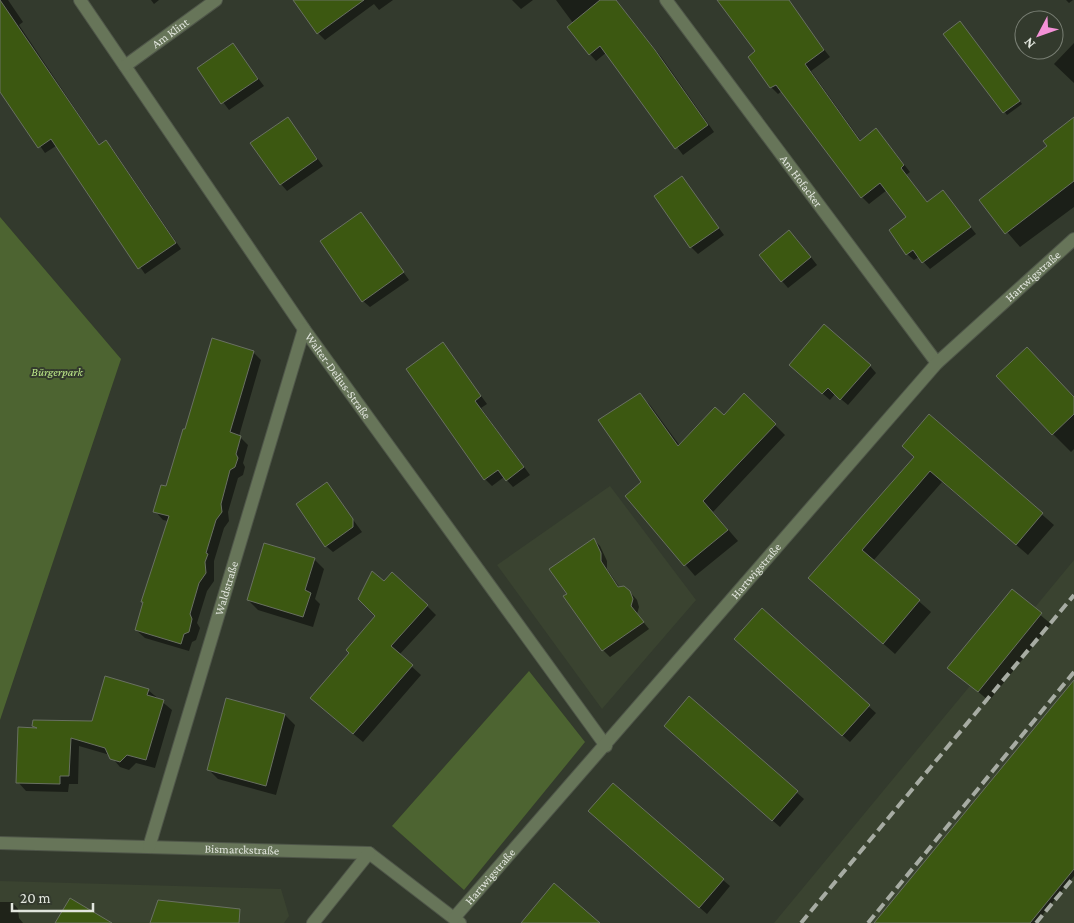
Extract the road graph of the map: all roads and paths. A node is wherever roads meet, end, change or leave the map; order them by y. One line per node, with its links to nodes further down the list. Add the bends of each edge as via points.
1 (80, 0): 4 (street, Walter-Delius-Straße)
2 (216, 0): 4 (street, Am Klint)
3 (666, 0): 7 (street, Am Hofacker)
4 (125, 66): 6 (street, Walter-Delius-Straße)
5 (1074, 239): 7 (street, Hartwigstraße)
6 (304, 329): 8 (street, Walter-Delius-Straße); 10 (street, Waldstraße)
7 (938, 363): 8 (street, Hartwigstraße)
8 (606, 746): 12 (street, Hartwigstraße)
9 (0, 843): 10 (street, Bismarckstraße)
10 (148, 847): 11 (street, Bismarckstraße)
11 (369, 853): 12 (street); 13 (street)
12 (457, 921)
13 (313, 923)

